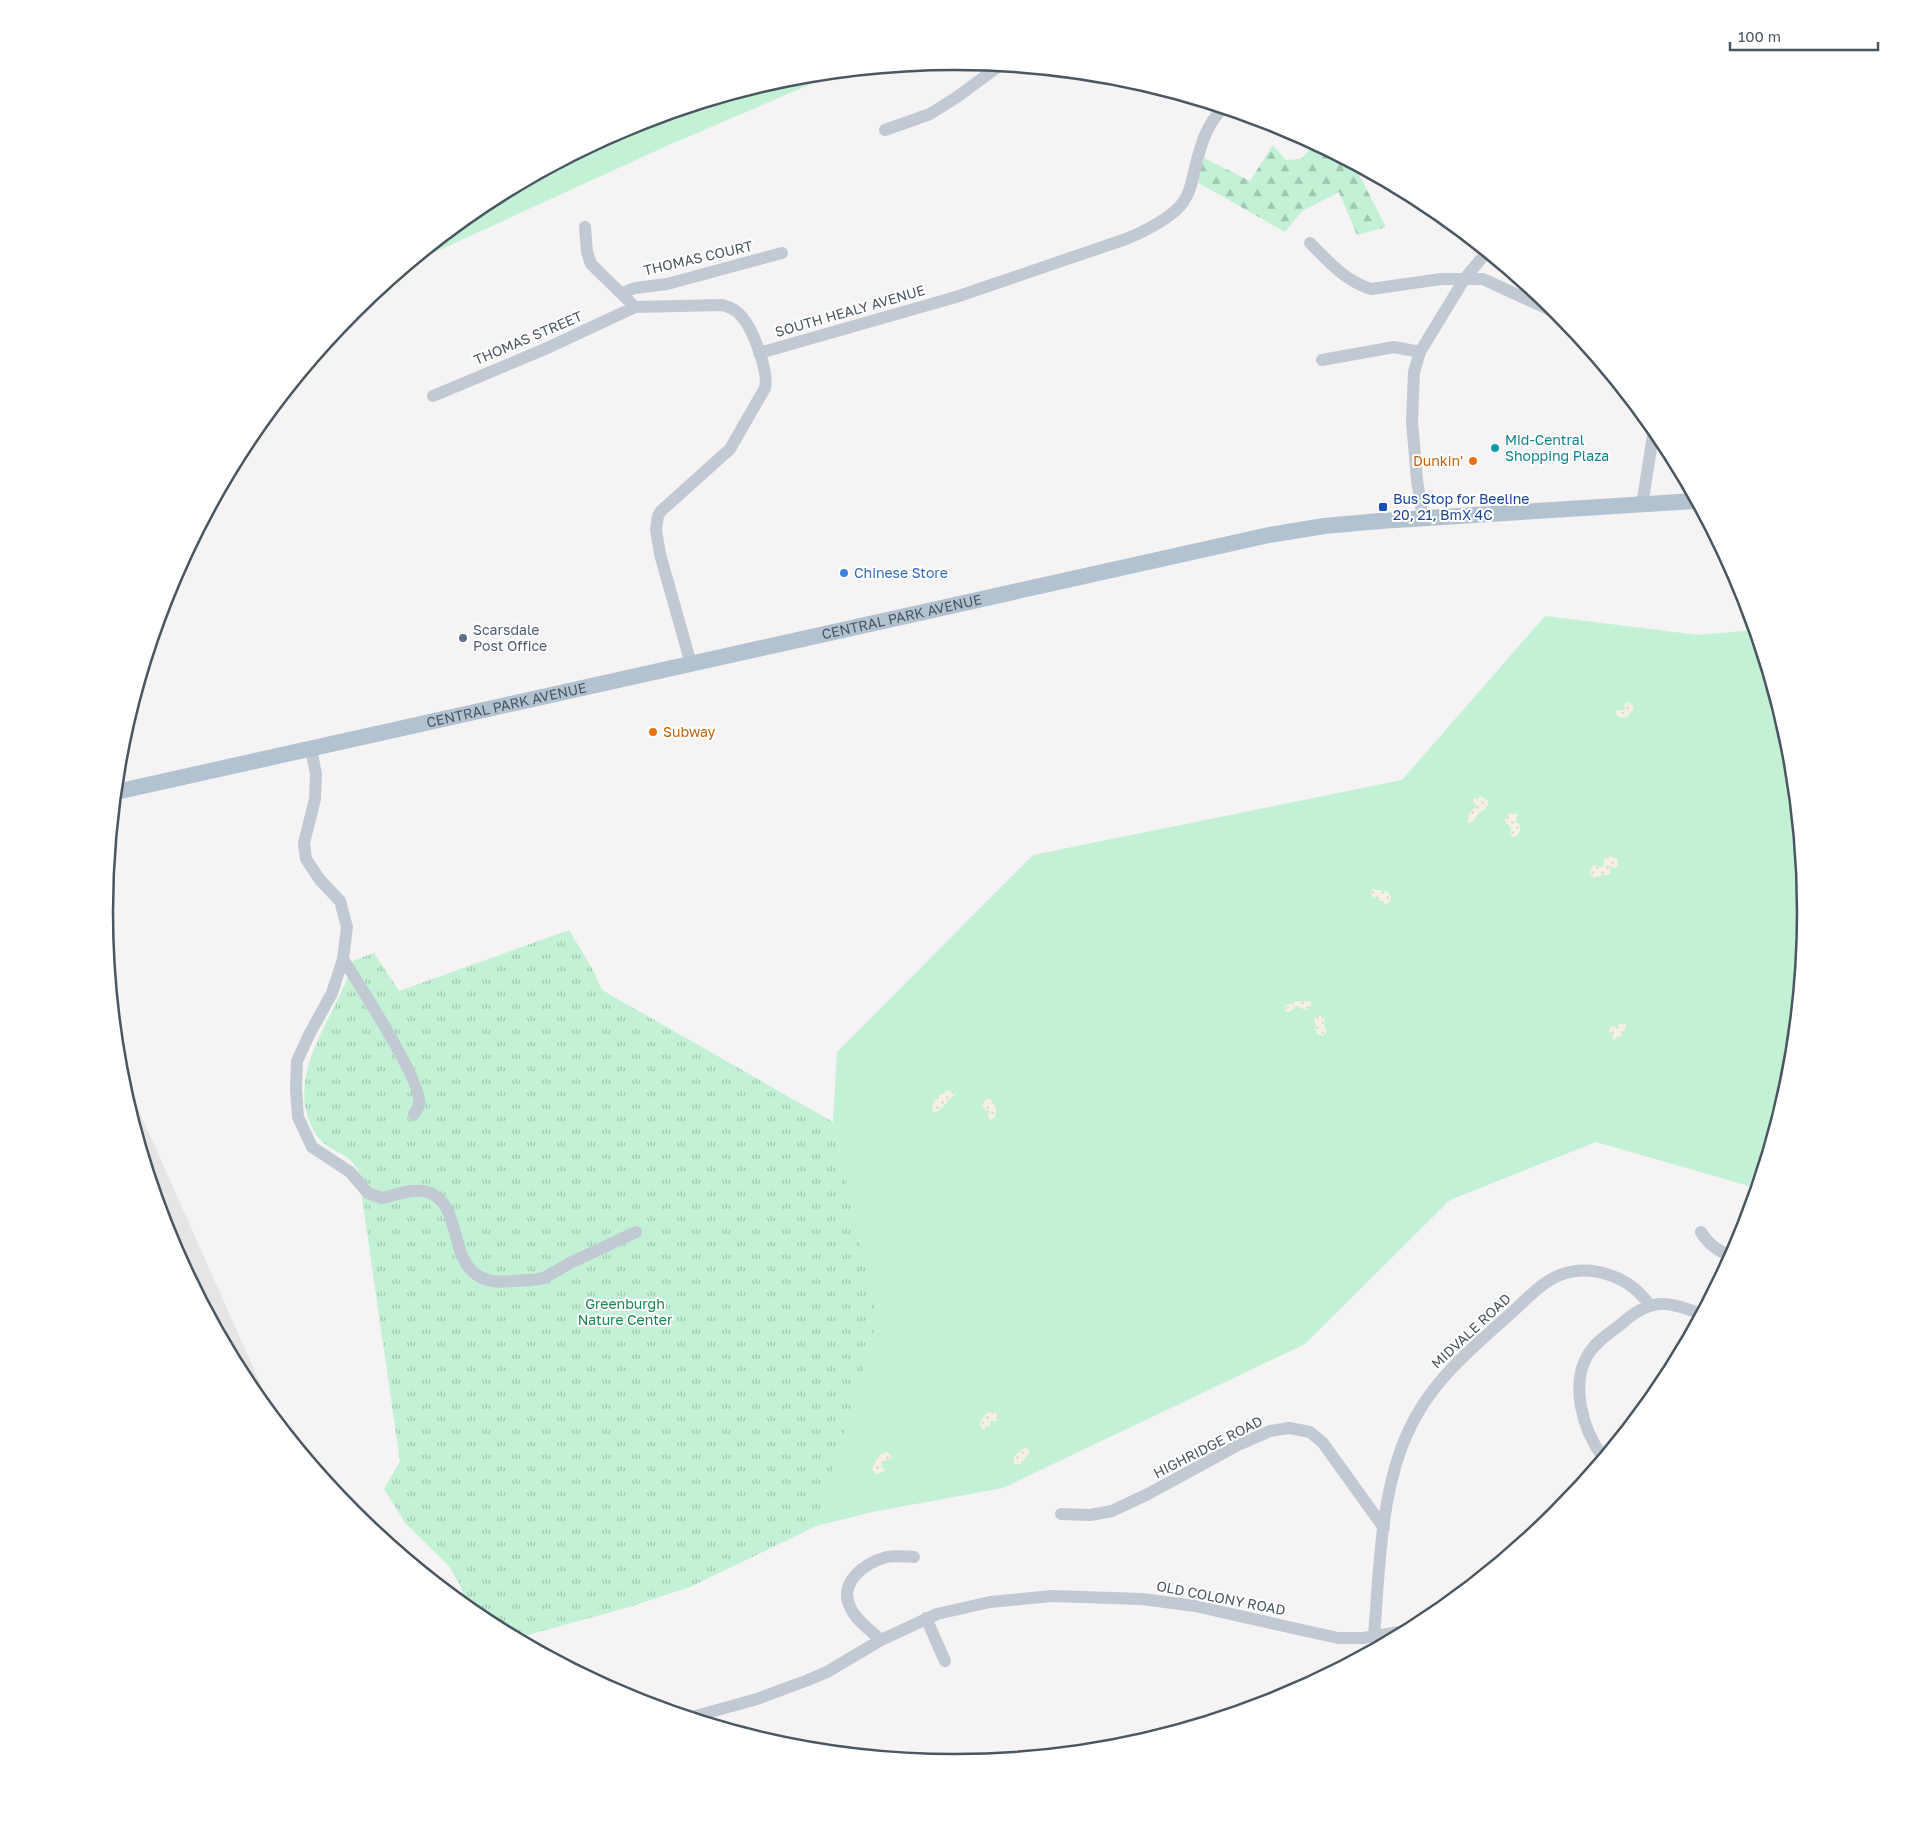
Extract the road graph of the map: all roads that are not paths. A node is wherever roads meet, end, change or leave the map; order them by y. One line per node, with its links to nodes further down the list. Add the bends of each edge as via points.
1 (992, 71): 3 (street, via 930,114)
2 (1218, 113): 13 (street, SOUTH HEALY AVENUE, via 1202,140 1184,202 1173,213 1134,235 973,292)
3 (885, 130)
4 (585, 227): 9 (street, via 591,264)
5 (1310, 243): 8 (street, via 1343,276 1371,289)
6 (782, 253): 9 (street, THOMAS COURT, via 668,284 634,288)
7 (1483, 257): 8 (street)
8 (1465, 278): 10 (street, via 1490,281); 12 (street)
9 (622, 294): 11 (street)
10 (1535, 303)
11 (635, 308): 13 (street, THOMAS STREET, via 727,306 742,317); 15 (street, THOMAS STREET)
12 (1420, 352): 14 (street, via 1394,346); 19 (street, via 1414,372 1412,422)
13 (759, 353): 20 (street, via 765,388 734,443 720,460 658,516 658,545)
14 (1322, 360)
15 (432, 396)
16 (1652, 440): 18 (street)
17 (1689, 501): 18 (main road, CENTRAL PARK AVENUE)
18 (1642, 504): 19 (main road, CENTRAL PARK AVENUE)
19 (1423, 518): 20 (main road, CENTRAL PARK AVENUE, via 1324,526 1269,535)
20 (691, 664): 21 (main road, CENTRAL PARK AVENUE)
21 (310, 750): 22 (main road, CENTRAL PARK AVENUE); 23 (street, via 316,774 315,799 304,843 306,858 320,880 340,901 348,927)
22 (122, 791)
23 (343, 960): 24 (street, via 418,1089 420,1103); 25 (street, via 332,993 297,1061 298,1117 312,1147 350,1172 376,1197 419,1191 436,1196 447,1210 467,1267 478,1278 503,1282 542,1278)
24 (414, 1114)
25 (636, 1232)
26 (1701, 1232): 27 (street, via 1707,1242)
27 (1724, 1253)
28 (1650, 1306): 29 (street, via 1672,1305); 30 (street, via 1625,1320 1593,1348 1581,1371 1581,1409); 32 (street, MIDVALE ROAD, via 1635,1289 1593,1270 1562,1275 1541,1286 1456,1362 1431,1392 1402,1448)
29 (1695, 1312)
30 (1600, 1452)
31 (1061, 1514): 32 (street, HIGHRIDGE ROAD, via 1090,1515 1112,1510 1155,1491 1244,1442 1270,1431 1289,1428 1310,1432 1324,1443)
32 (1384, 1528): 36 (street, MIDVALE ROAD)
33 (914, 1557): 37 (street, via 887,1557 858,1572 850,1582 847,1595 850,1608)
34 (926, 1618): 36 (street, OLD COLONY ROAD, via 968,1606 1019,1599 1116,1597 1194,1606 1338,1638); 37 (street, OLD COLONY ROAD); 38 (street)
35 (1388, 1634): 36 (street, OLD COLONY ROAD)
36 (1374, 1636)
37 (881, 1640): 39 (street, OLD COLONY ROAD, via 801,1684)
38 (945, 1661)
39 (702, 1714)

